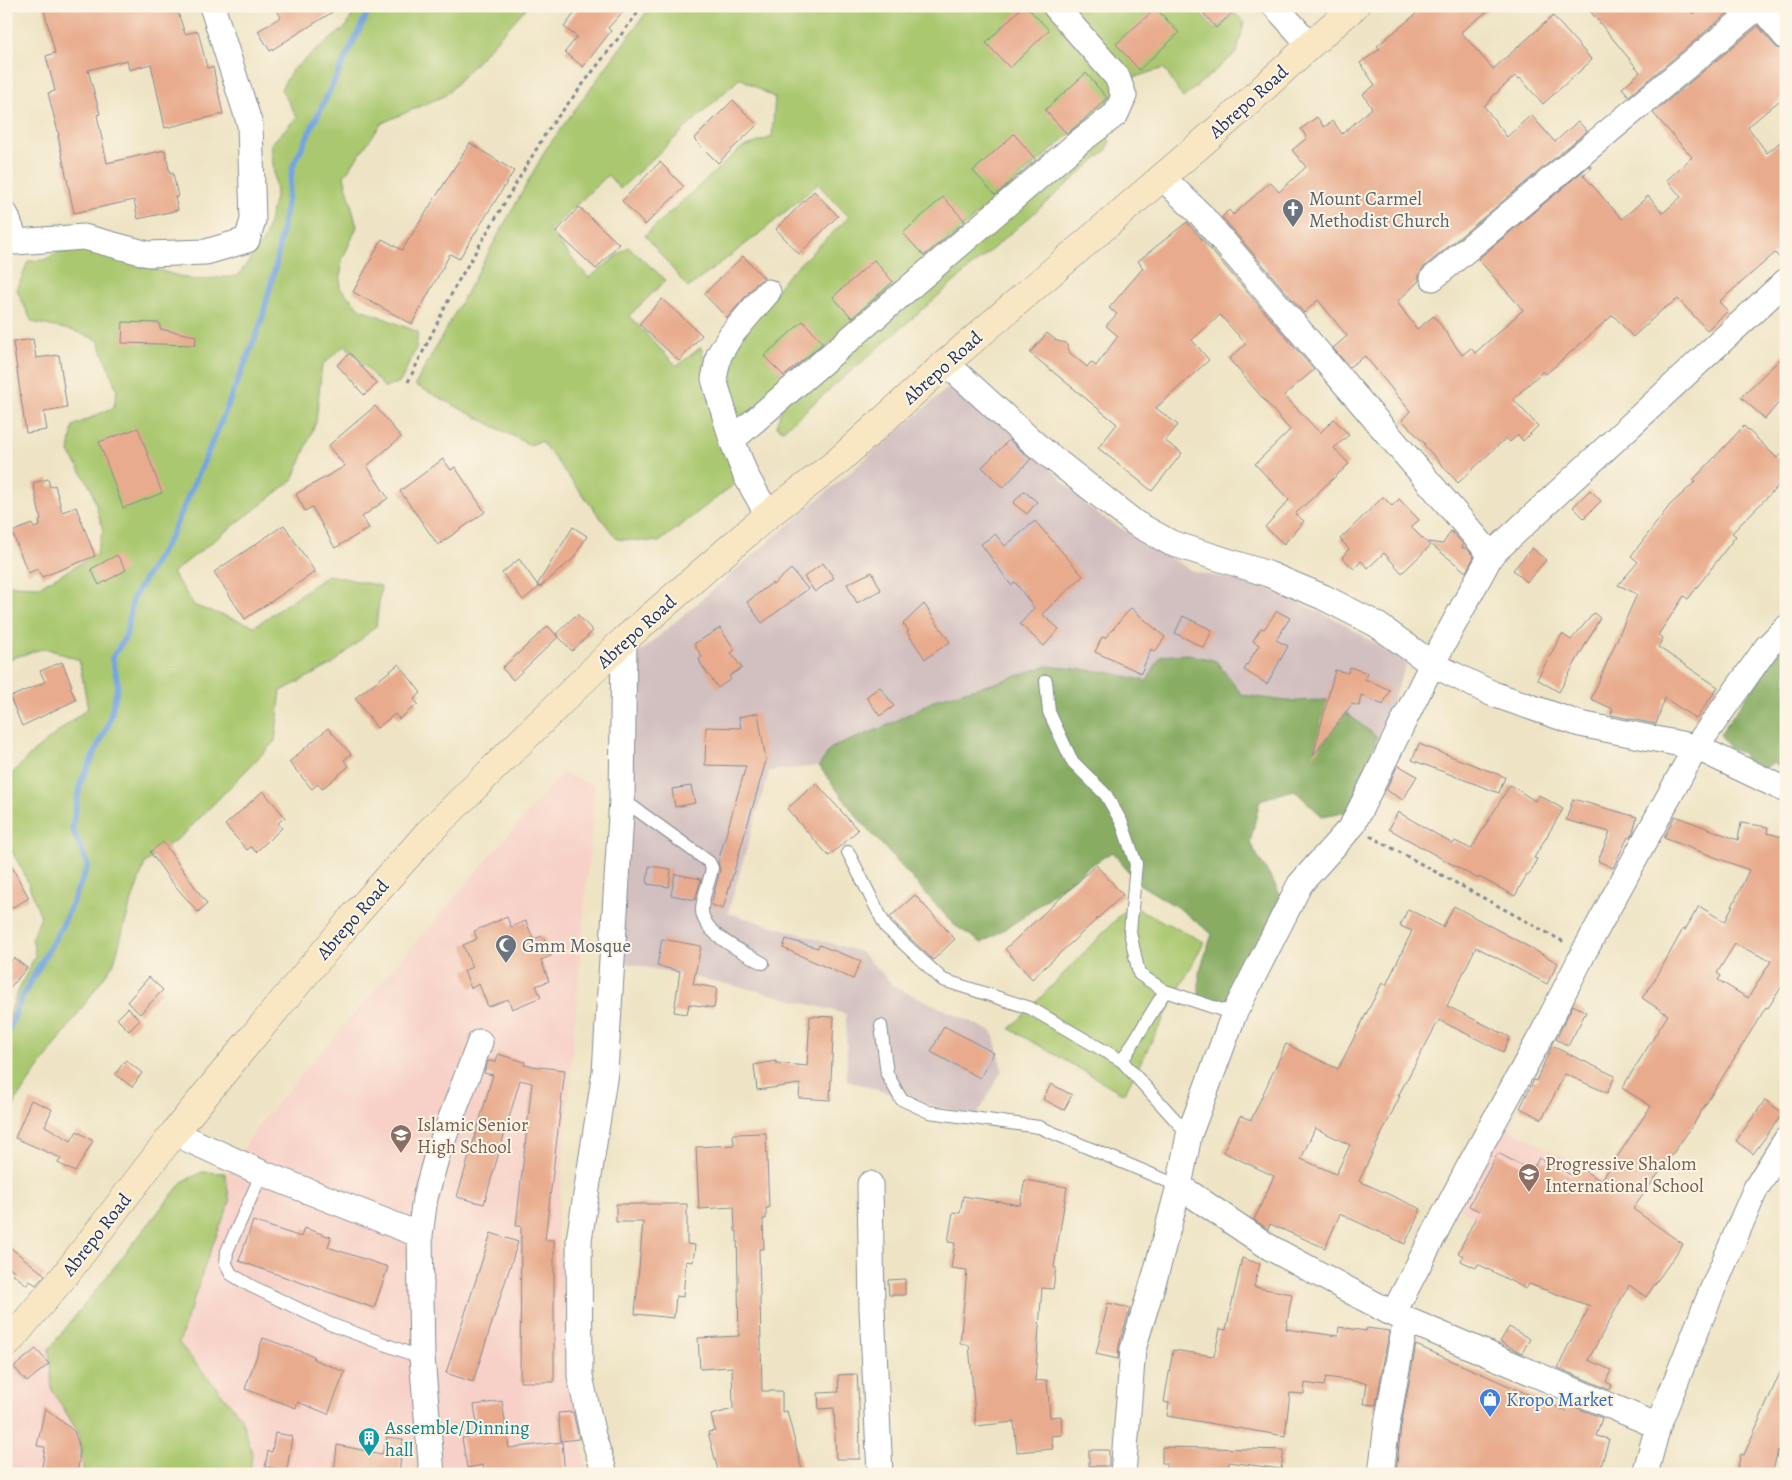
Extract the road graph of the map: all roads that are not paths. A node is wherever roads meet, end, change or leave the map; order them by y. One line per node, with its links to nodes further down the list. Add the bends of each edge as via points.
1 (212, 6): 9 (street, via 250,125 253,220 247,240 206,252 148,254 84,237 16,242)
2 (1055, 6): 14 (street, via 1117,77 1124,96 1116,114 1079,142)
3 (1275, 6): 7 (street)
4 (1356, 6): 7 (main road, Abrepo Road)
5 (1760, 6): 6 (street); 10 (street)
6 (1786, 37)
7 (1310, 45): 8 (main road, Abrepo Road)
8 (1162, 177): 13 (main road, Abrepo Road); 16 (street, via 1201,214)
9 (6, 215)
10 (1433, 278)
11 (1786, 281): 16 (street)
12 (768, 292): 14 (street, via 731,335 719,355 714,379)
13 (946, 362): 15 (main road, Abrepo Road, via 836,463); 19 (street, via 1035,444 1135,523 1171,543 1268,574 1323,597 1376,624)
14 (732, 440): 15 (street, via 746,476)
15 (768, 515): 18 (main road, Abrepo Road)
16 (1491, 555): 19 (street)
17 (1786, 628): 21 (street, via 1768,647)
18 (624, 640): 23 (street); 31 (main road, Abrepo Road, via 427,834 348,922)
19 (1432, 664): 21 (street, via 1494,694 1580,724); 27 (street, via 1352,826 1300,884)
20 (1046, 680): 26 (lane, via 1050,712 1072,761 1106,795 1122,823 1136,864 1130,932 1139,974)
21 (1696, 747): 22 (street); 38 (street, via 1470,1165)
22 (1786, 790)
23 (622, 799): 25 (lane, via 709,862 712,868 703,906 704,920 730,945); 43 (street, via 605,1072 578,1240 580,1376)
24 (848, 852): 30 (lane, via 886,927 943,980 1030,1008)
25 (762, 963)
26 (1165, 991): 27 (lane); 30 (lane)
27 (1234, 1014): 32 (street)
28 (881, 1026): 36 (lane, via 887,1074 901,1099 929,1112 1039,1127)
29 (480, 1042): 37 (street, via 437,1155 425,1198)
30 (1122, 1061): 32 (lane)
31 (174, 1133): 34 (street); 39 (main road, Abrepo Road, via 65,1275)
32 (1189, 1135): 36 (street)
33 (1786, 1140): 41 (street, via 1756,1188)
34 (262, 1173): 37 (street); 40 (lane, via 227,1251 226,1264 231,1274 330,1324)
35 (870, 1184): 44 (street)
36 (1179, 1186): 38 (street, via 1268,1246); 45 (street, via 1133,1349)
37 (420, 1235): 40 (street)
38 (1400, 1317): 41 (street); 46 (street)
39 (6, 1345)
40 (422, 1358): 42 (street)
41 (1658, 1426): 47 (street)
42 (432, 1474)
43 (605, 1474)
44 (880, 1474)
45 (1123, 1474)
46 (1381, 1474)
47 (1645, 1474)

